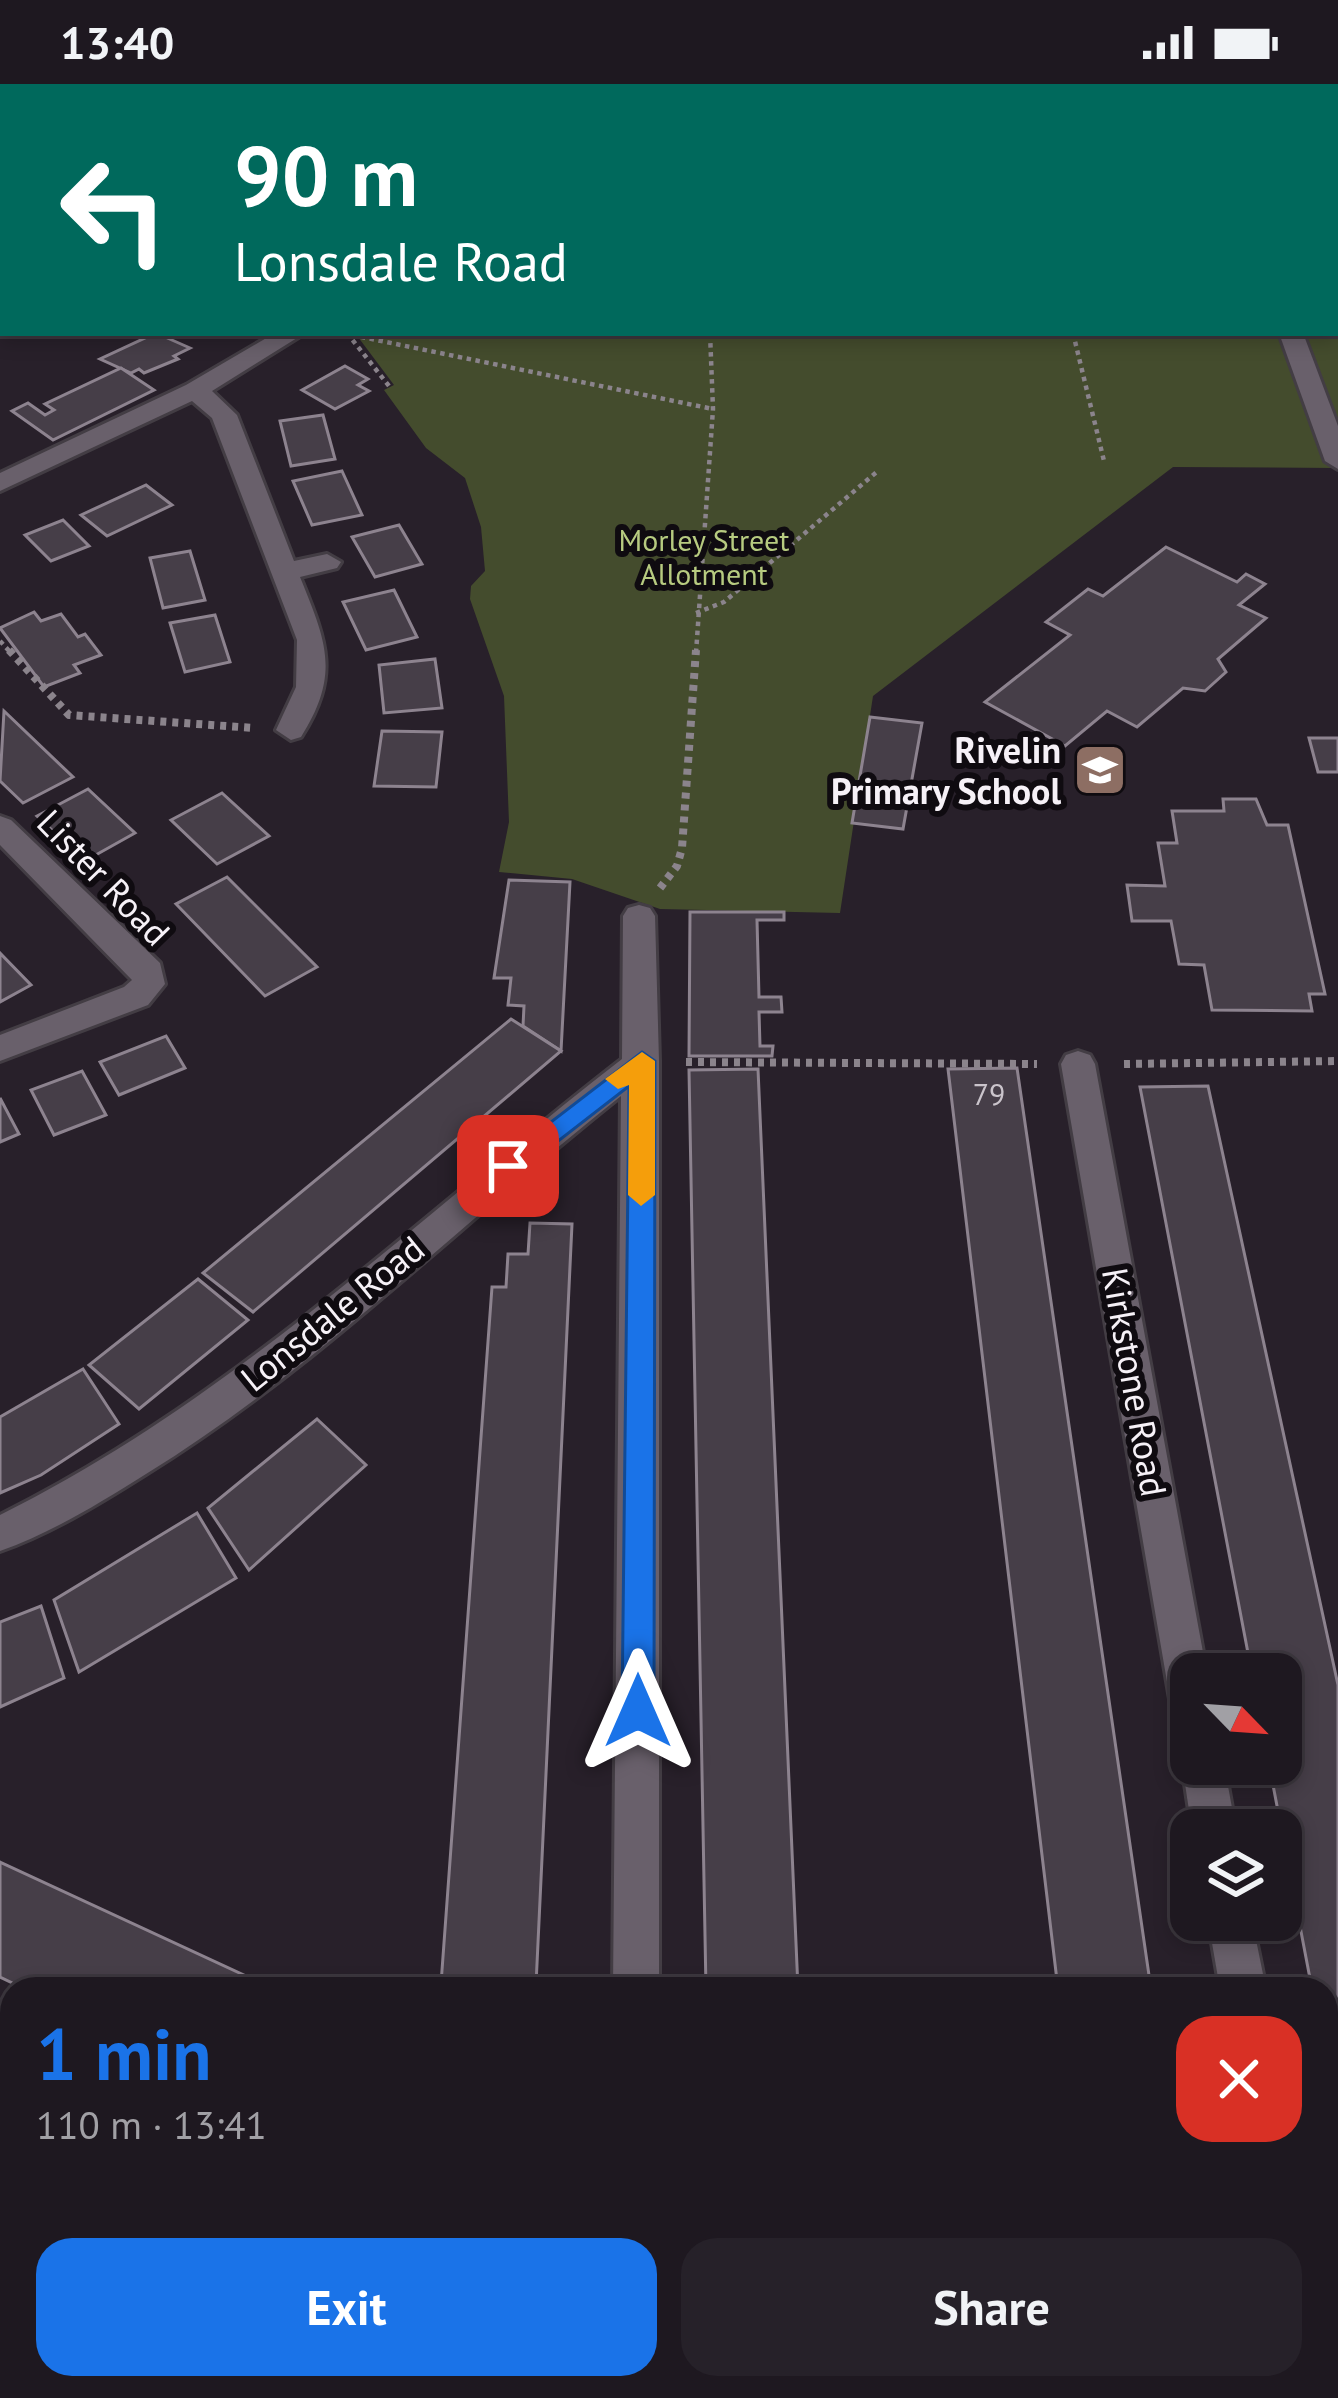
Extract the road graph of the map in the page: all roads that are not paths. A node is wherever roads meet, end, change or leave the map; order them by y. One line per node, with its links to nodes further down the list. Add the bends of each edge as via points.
1 (288, 336): 3 (street)
2 (1292, 336): 4 (street)
3 (195, 390): 5 (street); 7 (street, via 224,415)
4 (1338, 461)
5 (0, 483)
6 (327, 562): 7 (street)
7 (284, 572): 8 (street, via 316,672)
8 (291, 730)
9 (0, 826): 11 (street, Lister Road, via 148,971 149,984)
10 (639, 916): 12 (street)
11 (0, 1048)
12 (642, 1061): 14 (street, Lonsdale Road, via 542,1136 330,1321 68,1504); 17 (street)
13 (1078, 1064): 15 (street, Kirkstone Road)
14 (0, 1534)
15 (1183, 1653)
16 (1234, 1941): 18 (street)
17 (637, 1977)
18 (1241, 1977)

